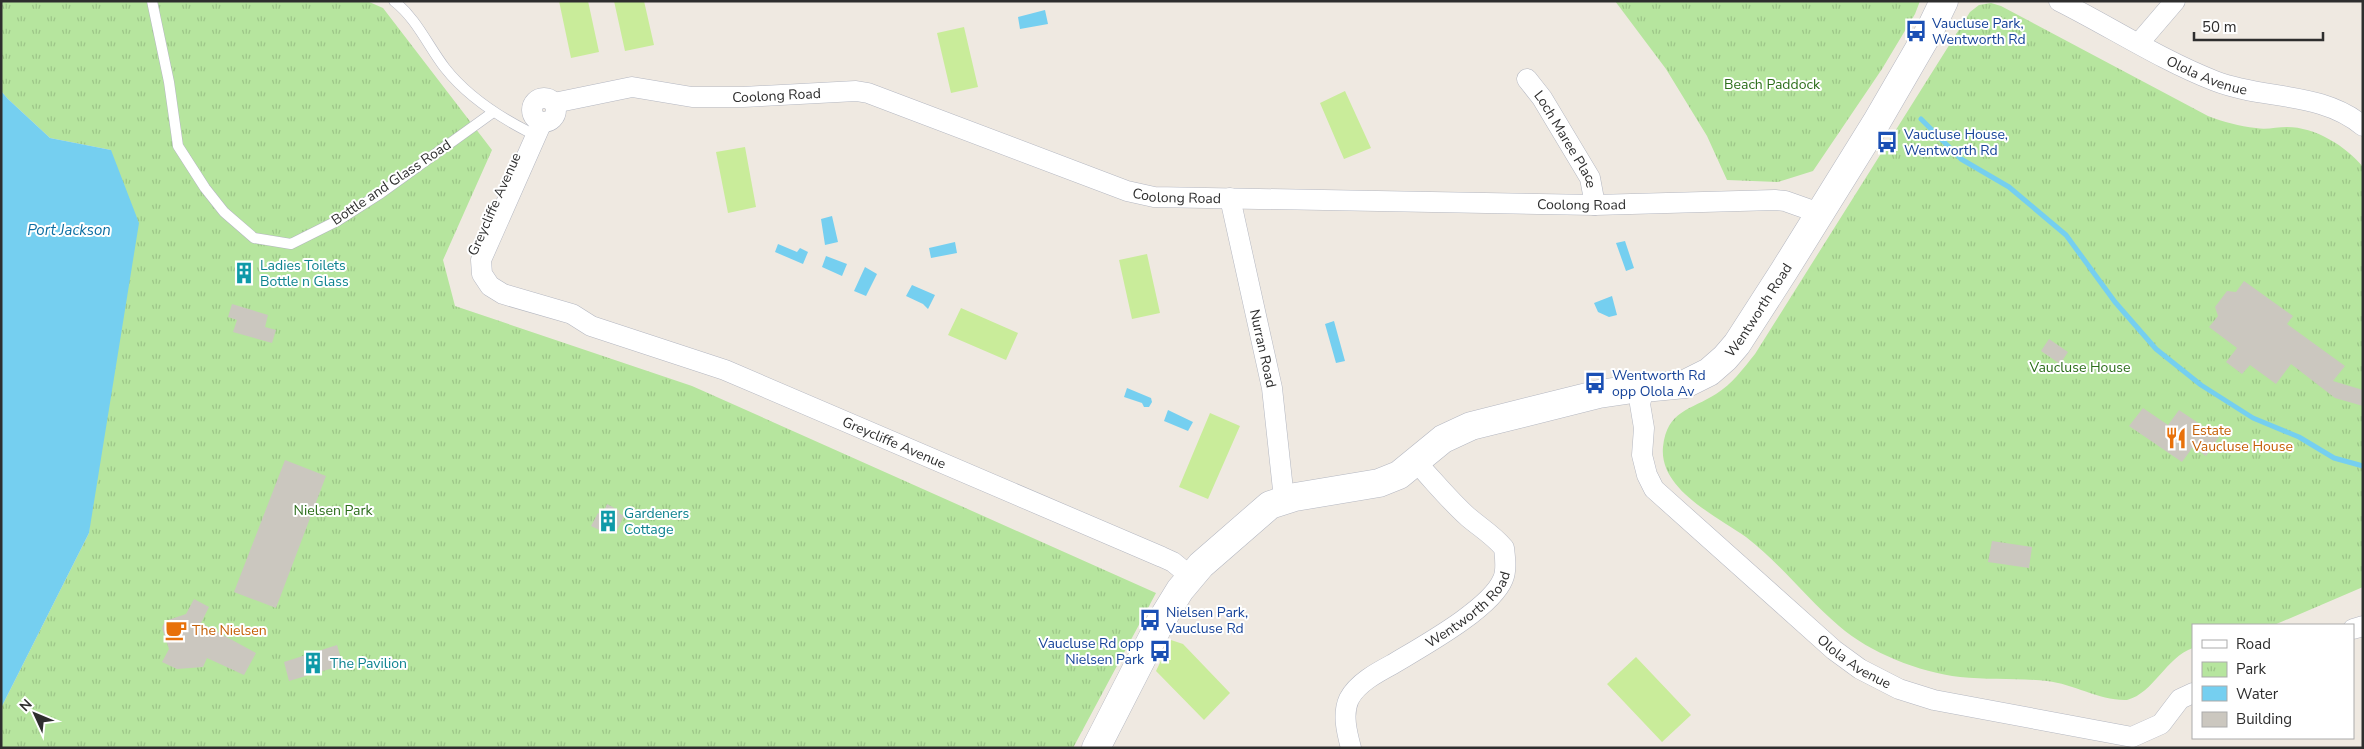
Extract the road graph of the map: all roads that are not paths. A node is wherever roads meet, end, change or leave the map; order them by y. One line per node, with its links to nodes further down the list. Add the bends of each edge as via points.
1 (152, 1): 8 (lane, Bottle and Glass Road, via 178,146 224,212 254,238 291,244 337,221)
2 (394, 1): 8 (lane, via 421,31 446,70)
3 (1944, 1): 13 (street, Wentworth Road, via 1876,123)
4 (2060, 1): 6 (street, Olola Avenue)
5 (2175, 1): 6 (street)
6 (2139, 43): 10 (street, Olola Avenue, via 2216,81 2248,92 2330,106)
7 (1527, 79): 12 (street, Loch Maree Place, via 1590,178)
8 (492, 113): 9 (lane)
9 (535, 124): 11 (street, Coolong Road, via 532,110 536,102 544,98 554,103 632,88 692,97 856,91 1140,195); 17 (street, Greycliffe Avenue, via 467,263 469,278 484,299 573,326 590,326 725,370 1162,557)
10 (2363, 126)
11 (1230, 198): 12 (street, Coolong Road); 16 (street, Nurran Road, via 1272,388)
12 (1595, 206): 13 (street, Coolong Road, via 1775,200)
13 (1819, 213): 14 (street, Wentworth Road, via 1753,320 1725,358 1709,372 1685,384)
14 (1644, 388): 15 (street, Wentworth Road, via 1599,394 1471,426 1443,439); 18 (street, Olola Avenue, via 1640,404 1644,428 1642,455 1654,490 1819,637 1860,669 1899,689 1934,700 2132,737 2161,724 2180,699)
15 (1416, 462): 16 (street, Wentworth Road, via 1399,475 1368,486); 20 (street, Wentworth Road, via 1447,497 1504,548 1503,578 1487,600 1452,628 1357,688 1346,710)
16 (1284, 500): 17 (street, Wentworth Road, via 1270,505 1247,523)
17 (1190, 576): 19 (street, Wentworth Road, via 1161,621)
18 (2192, 693)
19 (1096, 748)
20 (1351, 748)

